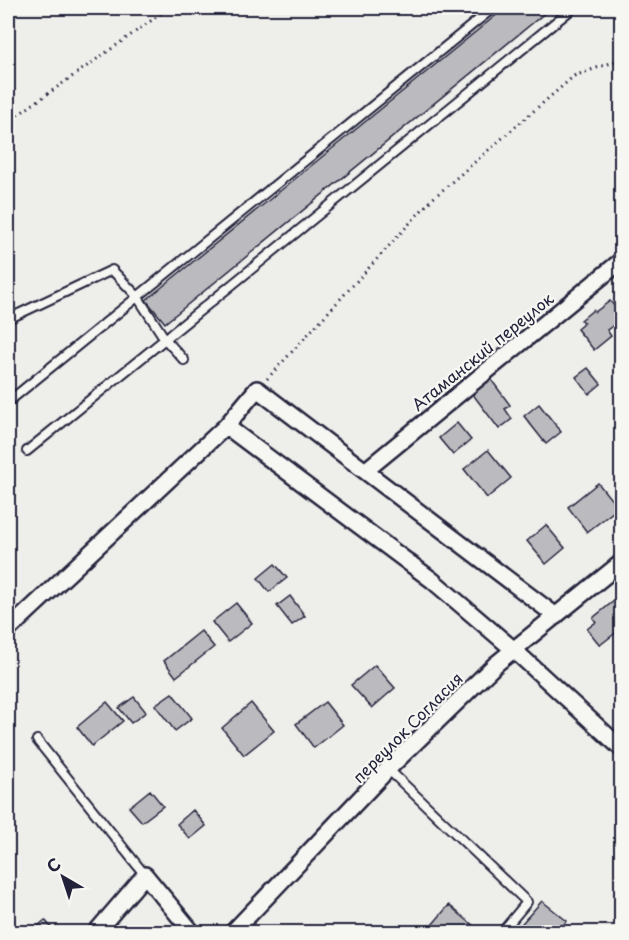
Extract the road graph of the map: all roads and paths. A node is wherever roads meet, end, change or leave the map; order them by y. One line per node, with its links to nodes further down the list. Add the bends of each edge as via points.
1 (169, 8): 5 (path)
2 (493, 8): 7 (lane)
3 (573, 8): 9 (lane)
4 (621, 59): 11 (path, via 574,76 431,200)
5 (8, 122)
6 (621, 260): 15 (street, Атаманский переулок)
7 (137, 296): 8 (lane, via 112,270); 9 (lane); 12 (lane)
8 (8, 319)
9 (165, 339): 10 (lane); 14 (lane)
10 (184, 360)
11 (257, 389): 13 (street); 15 (street)
12 (8, 402)
13 (226, 426): 18 (street); 19 (street, via 432,580)
14 (27, 451)
15 (365, 471): 17 (street)
16 (621, 562): 17 (street, переулок Согласия)
17 (556, 616): 19 (street, переулок Согласия)
18 (8, 630)
19 (514, 650): 21 (street); 22 (street, переулок Согласия)
20 (37, 740): 23 (lane)
21 (621, 749)
22 (388, 770): 26 (street, переулок Согласия); 27 (lane, via 527,902)
23 (146, 875): 24 (street); 25 (street)
24 (96, 933)
25 (192, 933)
26 (232, 933)
27 (502, 933)

